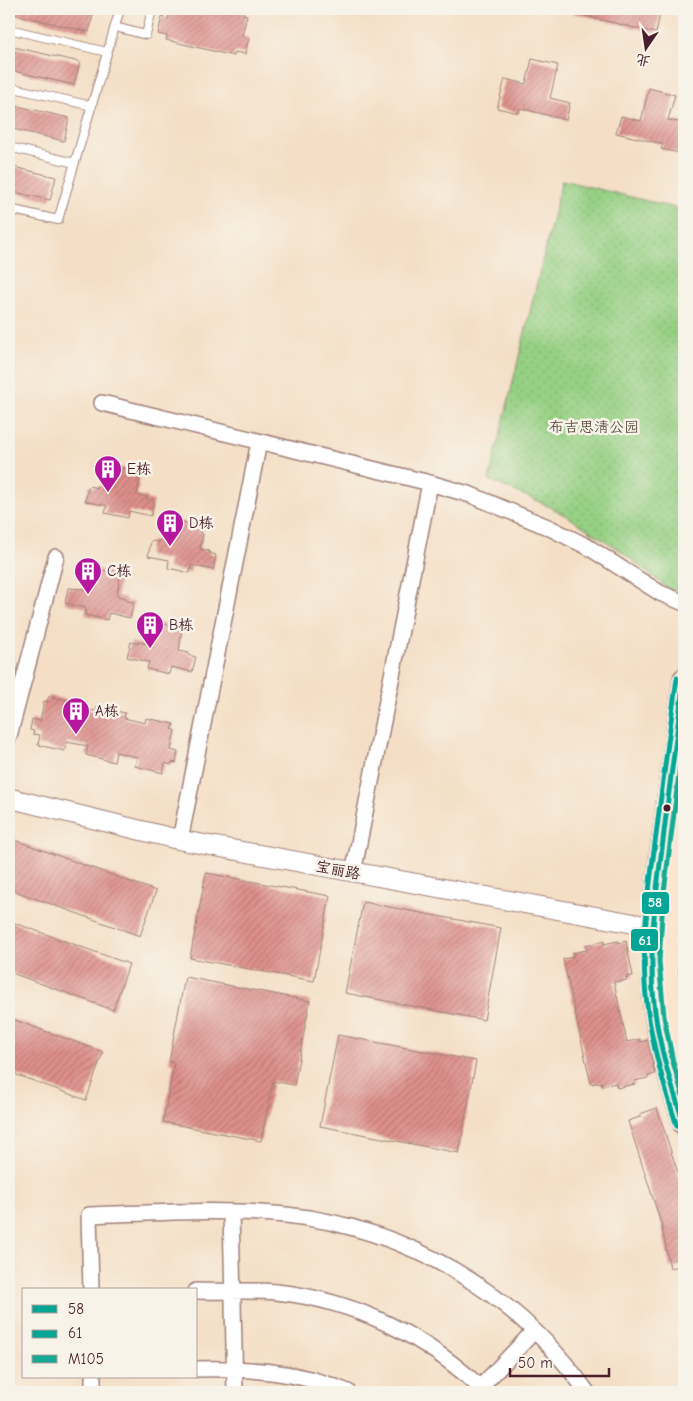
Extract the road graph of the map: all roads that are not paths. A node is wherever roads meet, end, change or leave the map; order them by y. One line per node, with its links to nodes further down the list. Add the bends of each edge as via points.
1 (120, 9): 3 (lane)
2 (152, 9): 3 (lane, via 146,35)
3 (115, 27): 5 (lane)
4 (9, 29): 5 (lane)
5 (108, 52): 7 (lane)
6 (9, 87): 7 (lane)
7 (92, 106): 9 (lane)
8 (9, 147): 9 (lane)
9 (75, 163): 10 (lane, via 58,220)
10 (9, 209)
11 (102, 403): 12 (street)
12 (259, 442): 13 (street); 20 (street)
13 (430, 483): 15 (street, via 511,510 550,528 610,560 660,593); 21 (street)
14 (56, 556): 17 (street)
15 (684, 603)
16 (684, 679): 22 (main road)
17 (9, 736)
18 (9, 798): 20 (street, 宝丽路)
19 (684, 799): 22 (main road)
20 (180, 840): 21 (street, 宝丽路)
21 (353, 873): 22 (street, 宝丽路)
22 (668, 935): 23 (main road, via 670,1001); 24 (main road, via 652,976 658,1030)
23 (684, 1073)
24 (684, 1124)
25 (231, 1212): 26 (street, via 89,1215); 28 (street); 29 (street, via 312,1218 388,1238 458,1272 491,1294)
26 (91, 1288)
27 (198, 1291): 28 (street)
28 (233, 1292): 30 (street); 33 (street, via 299,1295 330,1302 390,1324 444,1357)
29 (534, 1331): 33 (street); 37 (street)
30 (234, 1368): 31 (street); 35 (street); 36 (street, via 309,1378)
31 (198, 1369)
32 (93, 1378): 34 (street)
33 (480, 1391)
34 (93, 1392)
35 (235, 1392)
36 (348, 1392)
37 (587, 1392)

